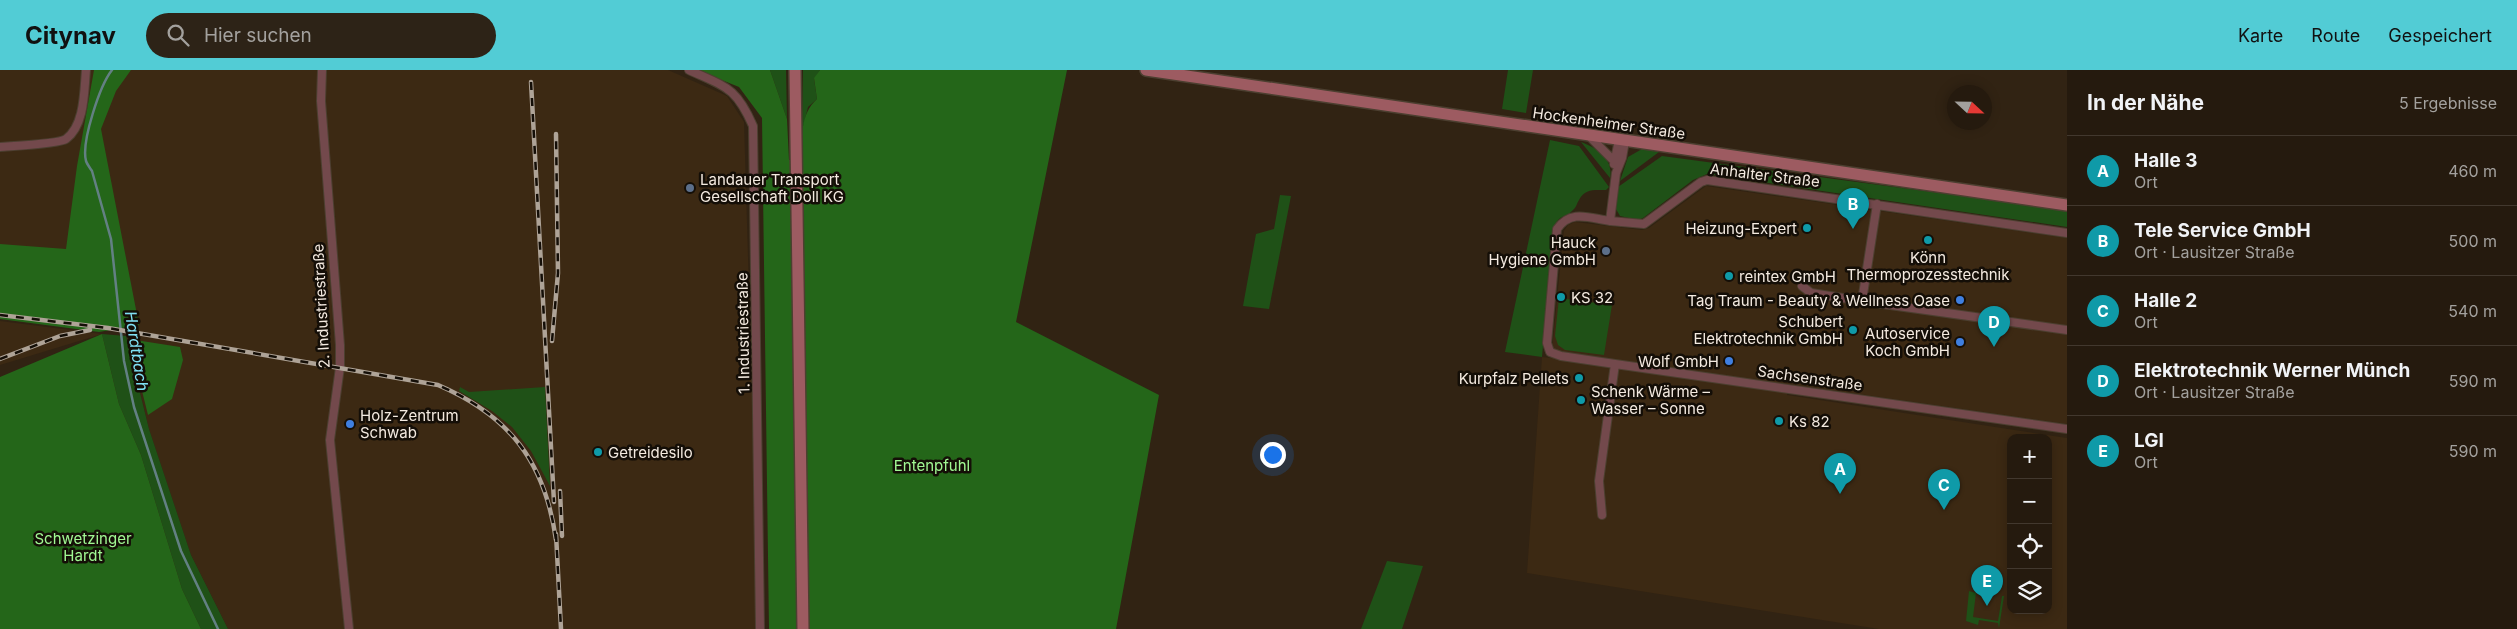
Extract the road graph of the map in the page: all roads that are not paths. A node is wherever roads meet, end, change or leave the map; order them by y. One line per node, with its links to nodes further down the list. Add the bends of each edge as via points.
1 (86, 70): 9 (street, via 80,115 74,130 64,140)
2 (322, 70): 23 (street, 2. Industriestraße, via 321,101 340,345 330,440)
3 (689, 70): 24 (street, 1. Industriestraße, via 733,91 753,126)
4 (795, 70): 25 (street)
5 (1146, 70): 6 (street, Hockenheimer Straße)
6 (1210, 75): 7 (street, Hockenheimer Straße)
7 (1588, 135): 8 (street, Hockenheimer Straße); 10 (street)
8 (1622, 140): 10 (street); 11 (street); 13 (street, Hockenheimer Straße)
9 (0, 148)
10 (1614, 161): 11 (street)
11 (1616, 173): 14 (street)
12 (1877, 204): 14 (street, Anhalter Straße, via 1707,180 1644,224); 15 (street, Anhalter Straße); 17 (street)
13 (2067, 205)
14 (1610, 221): 19 (street, Anhalter Straße, via 1572,216 1563,220 1557,229 1547,343)
15 (2067, 232)
16 (1802, 286): 17 (street, via 1811,293)
17 (1862, 300): 18 (street)
18 (2067, 330)
19 (1550, 352): 20 (street, Sachsenstraße)
20 (1615, 364): 21 (street, Sachsenstraße); 22 (street, via 1599,481)
21 (2067, 429)
22 (1602, 515)
23 (349, 629)
24 (760, 629)
25 (803, 629)

